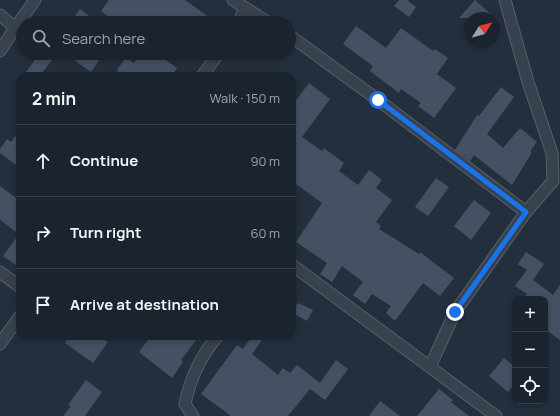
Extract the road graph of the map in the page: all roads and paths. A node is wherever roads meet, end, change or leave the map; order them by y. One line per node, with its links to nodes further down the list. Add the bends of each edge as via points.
1 (34, 0): 6 (street)
2 (233, 0): 4 (street)
3 (505, 0): 14 (street, via 528,82 552,153 553,181)
4 (245, 9): 7 (street); 8 (street)
5 (0, 15): 9 (street)
6 (23, 16)
7 (242, 16)
8 (257, 16)
9 (15, 28): 11 (street)
10 (296, 40): 14 (street)
11 (0, 51)
12 (214, 60): 13 (street)
13 (205, 72)
14 (526, 212): 21 (street, via 455,312)
15 (296, 268): 21 (street)
16 (0, 272): 17 (street)
17 (16, 284)
18 (16, 322): 20 (street)
19 (215, 340): 22 (street, via 195,371 189,386 185,404)
20 (0, 344)
21 (430, 367): 23 (street)
22 (193, 416)
23 (496, 416)

